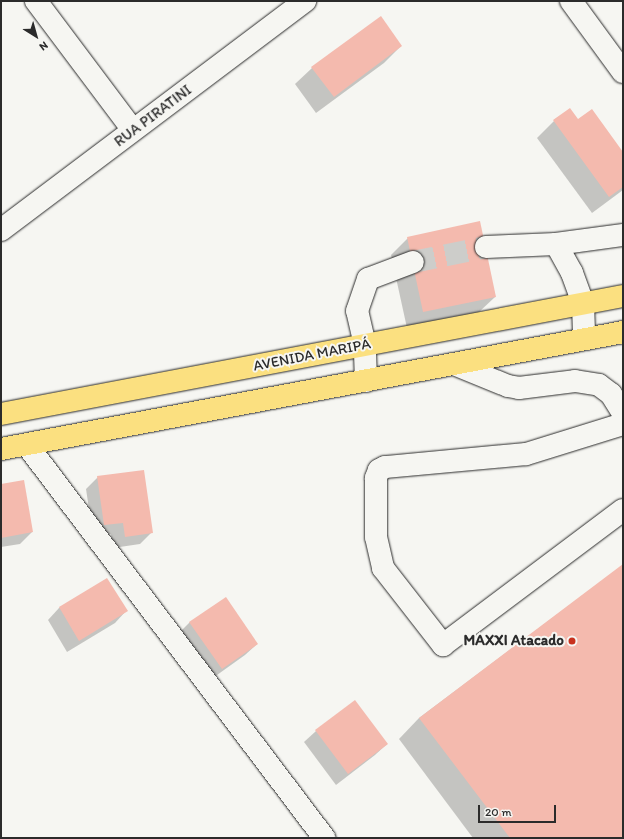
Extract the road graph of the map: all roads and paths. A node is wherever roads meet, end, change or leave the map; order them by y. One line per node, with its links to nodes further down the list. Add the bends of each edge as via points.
1 (36, 1): 5 (street)
2 (305, 1): 5 (street, RUA PIRATINI)
3 (571, 1): 4 (street)
4 (623, 72)
5 (133, 130): 6 (street, RUA PIRATINI)
6 (1, 230)
7 (623, 235): 8 (street)
8 (556, 244): 9 (street); 12 (street, via 572,273)
9 (486, 247)
10 (413, 262): 15 (street, via 368,279 357,311)
11 (623, 296): 12 (main road, AVENIDA MARIPÁ)
12 (583, 304): 14 (street); 15 (main road, AVENIDA MARIPÁ)
13 (623, 332): 14 (main road)
14 (584, 339): 16 (main road)
15 (365, 345): 17 (street); 18 (main road, AVENIDA MARIPÁ)
16 (454, 364): 17 (main road); 19 (street, via 519,388 575,381 599,385 611,394)
17 (366, 381): 21 (main road)
18 (1, 414)
19 (623, 414)
20 (623, 424): 23 (street, via 526,454 385,467 379,470 376,478 376,537 383,568 443,645)
21 (27, 445): 22 (main road); 24 (street)
22 (1, 450)
23 (623, 510)
24 (324, 838)

